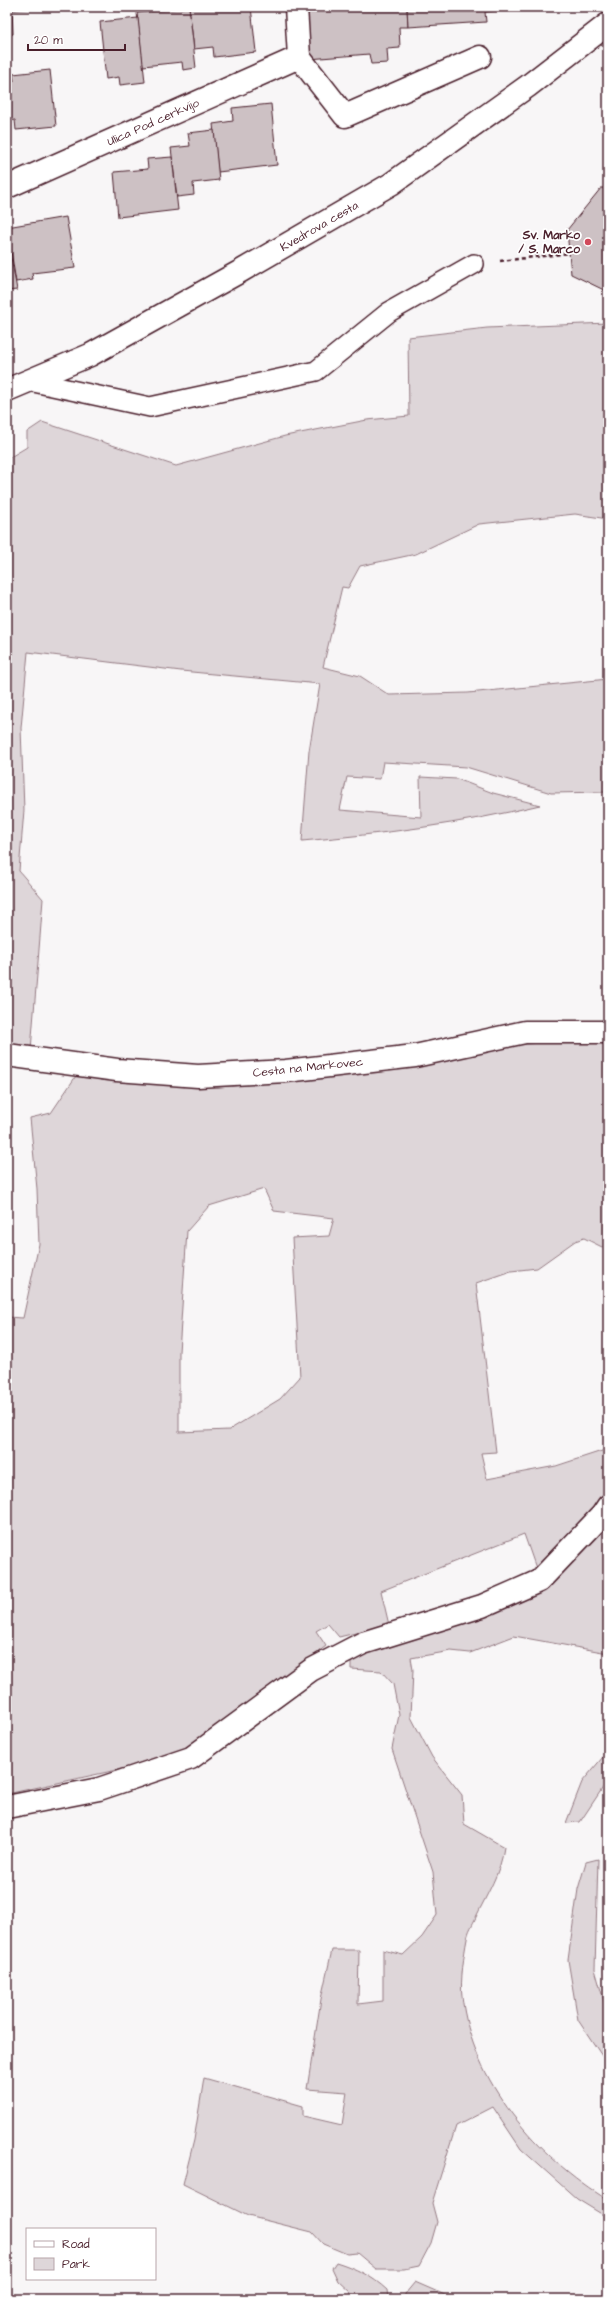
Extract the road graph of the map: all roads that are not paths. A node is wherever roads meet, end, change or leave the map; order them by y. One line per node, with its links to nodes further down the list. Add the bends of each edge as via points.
1 (296, 7): 3 (street)
2 (608, 24): 7 (street, Kvedrova cesta, via 528,86 391,184 241,272 101,348)
3 (299, 57): 4 (street, via 345,116); 5 (street, Ulica Pod cerkvijo)
4 (480, 57)
5 (7, 187)
6 (474, 264): 7 (lane, via 389,312 316,371 150,407)
7 (29, 381): 8 (street, Kvedrova cesta)
8 (7, 390)
9 (608, 1032): 10 (street, Cesta na Markovec, via 526,1032 416,1056 286,1071 198,1076 117,1070)
10 (7, 1055)
11 (608, 1506): 12 (street, via 539,1581 482,1606 363,1643 311,1670 191,1758 99,1789)
12 (7, 1807)

